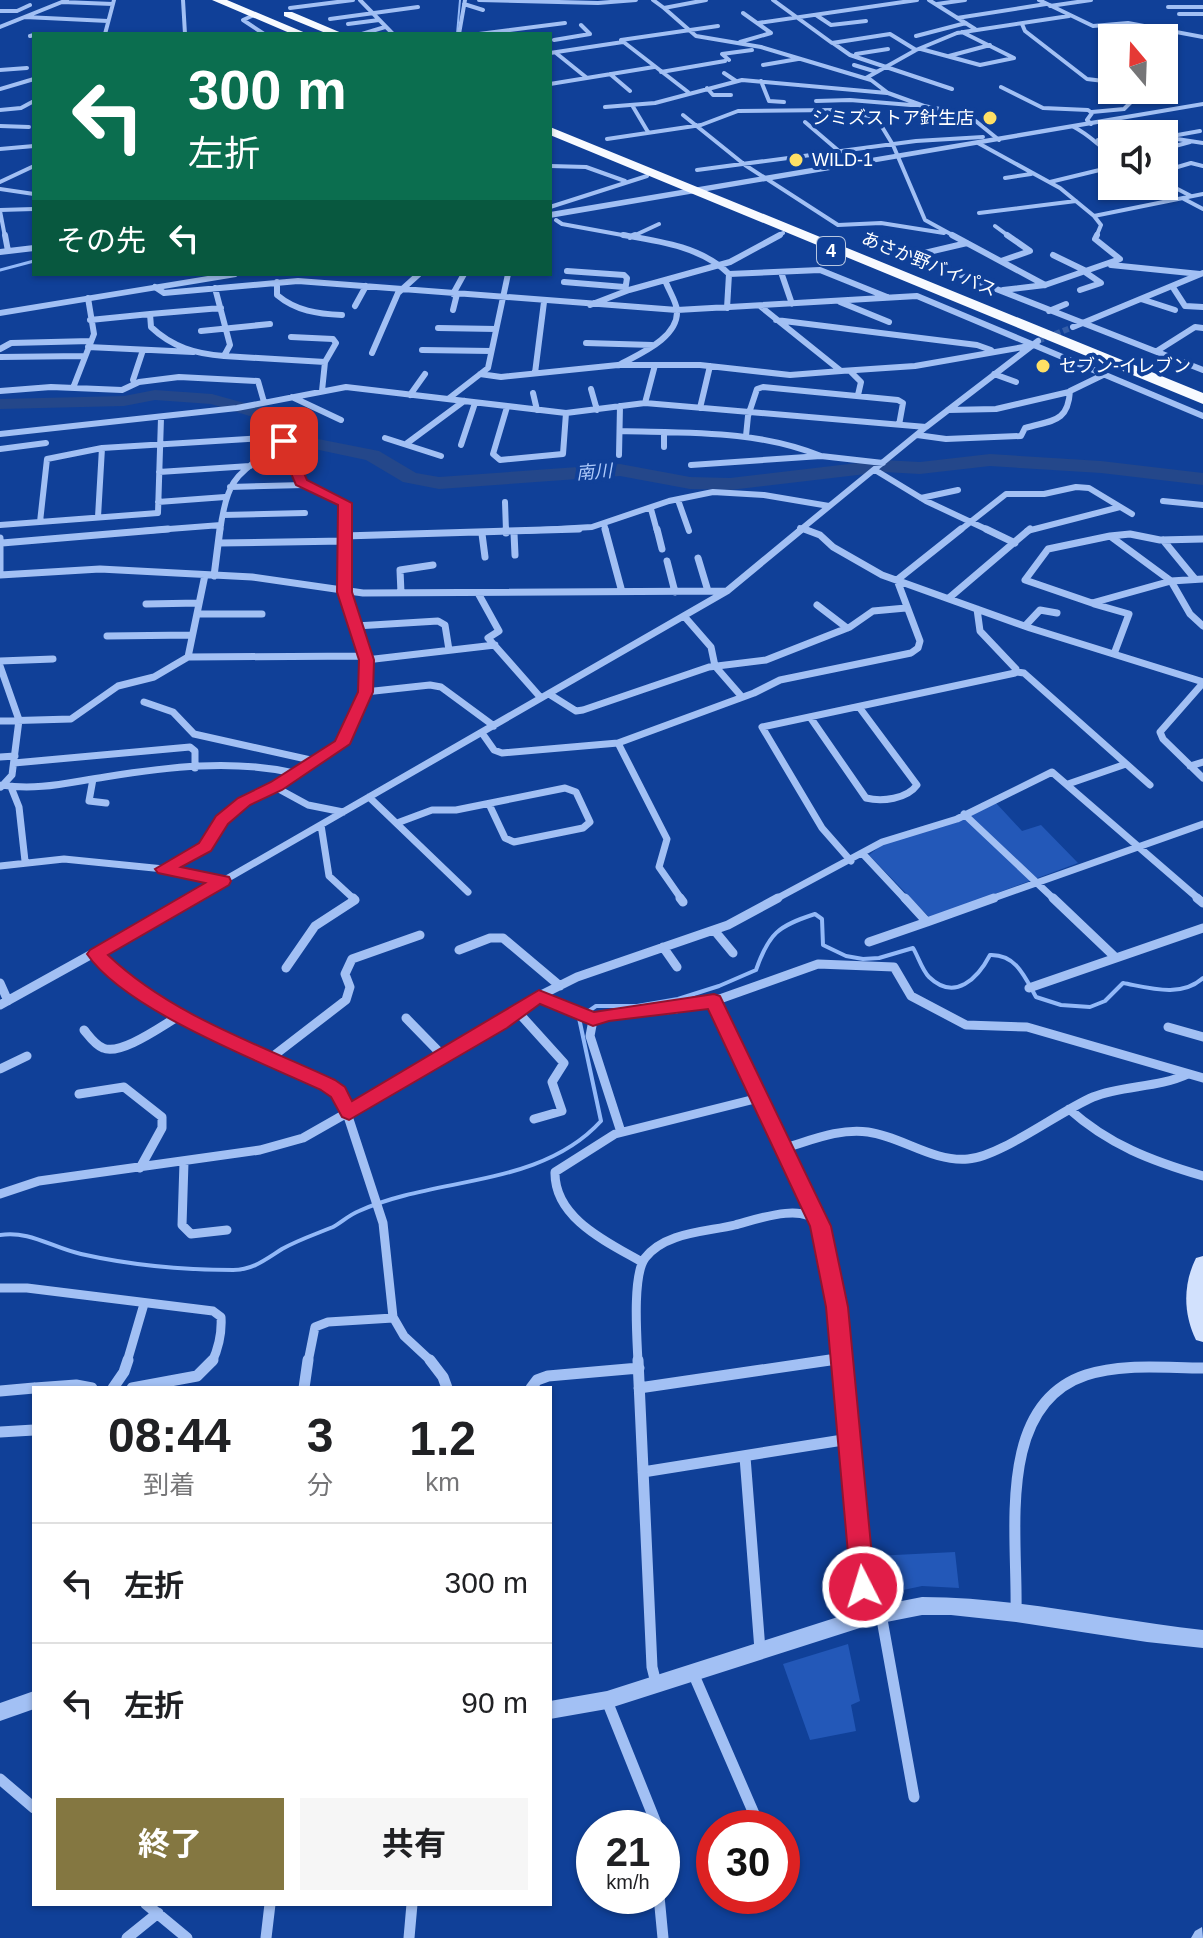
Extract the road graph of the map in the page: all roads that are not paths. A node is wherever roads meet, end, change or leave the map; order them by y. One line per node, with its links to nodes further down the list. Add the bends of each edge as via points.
1 (183, 0): 61 (street)
2 (217, 0): 37 (highway)
3 (231, 0): 64 (highway)
4 (245, 0): 65 (highway)
5 (353, 0): 30 (street)
6 (360, 0): 28 (street)
7 (479, 0): 18 (street)
8 (636, 0): 18 (street)
9 (653, 0): 29 (street)
10 (706, 0): 29 (street)
11 (773, 0): 41 (street)
12 (917, 0): 38 (street)
13 (929, 0): 22 (street)
14 (965, 0): 22 (street)
15 (1039, 0): 24 (street)
16 (1091, 0): 24 (street)
17 (65, 1): 19 (street); 40 (street)
18 (618, 1)
19 (114, 2): 45 (street)
20 (464, 2): 31 (street); 69 (street)
21 (409, 3): 28 (street)
22 (936, 4): 42 (street)
23 (30, 5): 32 (street)
24 (1048, 5): 39 (street); 42 (street)
25 (418, 7): 33 (street)
26 (1168, 7): 27 (street)
27 (1203, 7)
28 (368, 8): 33 (street)
29 (664, 8): 59 (street)
30 (284, 9): 66 (highway)
31 (483, 10)
32 (0, 11)
33 (373, 13): 43 (street); 44 (street)
34 (743, 13): 49 (street)
35 (1179, 14): 36 (street)
36 (1203, 14)
37 (254, 15): 62 (street, via 242,19); 63 (highway)
38 (816, 15): 41 (street); 46 (street, via 831,25)
39 (1069, 16): 52 (street); 74 (street, via 1096,26 1128,23)
40 (25, 17): 45 (street); 55 (street)
41 (797, 17): 49 (street); 77 (street)
42 (957, 18): 50 (street)
43 (330, 19)
44 (379, 20): 51 (street); 56 (street)
45 (108, 21): 60 (street)
46 (866, 21)
47 (495, 22): 58 (street)
48 (565, 23): 58 (street)
49 (758, 23): 78 (street, via 771,33)
50 (966, 23): 57 (street); 72 (street)
51 (348, 24)
52 (1022, 24): 57 (street); 101 (street, via 1086,78)
53 (581, 25): 73 (street, via 590,34)
54 (718, 26): 59 (street)
55 (0, 27)
56 (385, 27): 67 (street); 68 (street)
57 (975, 29): 71 (street)
58 (503, 30): 70 (street)
59 (690, 31): 76 (street); 78 (street)
60 (105, 32)
61 (185, 32)
62 (261, 32)
63 (297, 32)
64 (308, 32)
65 (324, 32)
66 (334, 32)
67 (369, 32)
68 (391, 32)
69 (459, 32)
70 (491, 32)
71 (962, 32): 79 (street); 83 (street)
72 (916, 36)
73 (574, 37): 75 (street); 80 (street)
74 (1203, 37)
75 (554, 40)
76 (623, 42): 80 (street); 91 (street)
77 (832, 43): 83 (street, via 890,34); 85 (street)
78 (735, 44): 81 (street)
79 (990, 45): 86 (street); 86 (street, via 1014,58 980,65)
80 (588, 48): 84 (street)
81 (762, 48): 87 (street); 94 (street)
82 (888, 49): 85 (street)
83 (918, 49): 86 (street); 90 (street)
84 (553, 53): 98 (street)
85 (851, 55): 90 (street)
86 (948, 57)
87 (799, 59): 88 (street); 99 (street)
88 (763, 65)
89 (854, 65): 95 (street)
90 (889, 66): 95 (street); 109 (street)
91 (654, 67): 94 (street); 97 (street)
92 (27, 68): 93 (street)
93 (0, 70)
94 (661, 72): 111 (street)
95 (877, 72): 99 (street)
96 (724, 73): 102 (street)
97 (610, 74): 98 (street); 110 (street)
98 (587, 78): 104 (street)
99 (866, 78): 112 (street)
100 (32, 80): 107 (street)
101 (1098, 80)
102 (736, 81): 103 (street); 106 (street)
103 (761, 81): 108 (street); 117 (street, via 769,101)
104 (552, 84)
105 (1001, 87): 124 (street, via 1043,108)
106 (707, 88): 111 (street); 113 (street, via 713,95)
107 (0, 89)
108 (851, 89): 112 (street); 114 (street)
109 (952, 89)
110 (630, 91)
111 (688, 92): 120 (street)
112 (888, 93): 121 (street)
113 (731, 95)
114 (846, 100): 115 (street); 121 (street)
115 (816, 101)
116 (32, 102): 123 (street)
117 (784, 102)
118 (1129, 104): 124 (street)
119 (1203, 104): 128 (street)
120 (632, 105): 122 (street); 135 (street)
121 (924, 106): 142 (street, via 967,114)
122 (605, 107)
123 (0, 110)
124 (1092, 112): 128 (street, via 1087,119)
125 (683, 115): 131 (street)
126 (552, 118): 139 (highway, 4)
127 (805, 122): 150 (street)
128 (1091, 124): 133 (street)
129 (552, 125): 184 (highway, あさか野バイパス / 4)
130 (0, 126): 132 (street)
131 (695, 126): 135 (street); 146 (street, via 738,111 837,110 876,117); 152 (street)
132 (29, 127)
133 (1074, 127): 142 (street); 143 (street)
134 (1200, 131): 138 (street)
135 (648, 132): 139 (street)
136 (552, 135): 184 (highway, あさか野バイパス / 4)
137 (552, 135): 160 (highway, 4)
138 (1178, 135)
139 (607, 139): 166 (highway, 4)
140 (1178, 139): 144 (street)
141 (981, 140): 142 (street); 146 (street); 151 (street); 159 (street)
142 (999, 140)
143 (1098, 140)
144 (1193, 141): 145 (street); 147 (street)
145 (1203, 143)
146 (893, 145): 150 (street); 151 (street)
147 (1178, 145)
148 (32, 146): 149 (street)
149 (0, 149)
150 (840, 152): 152 (street)
151 (898, 157): 162 (street); 185 (street, via 923,218)
152 (743, 164): 157 (street); 162 (street)
153 (552, 166): 163 (street, via 583,166)
154 (1203, 166): 156 (street)
155 (32, 167): 164 (street)
156 (1178, 167)
157 (697, 170)
158 (1098, 172): 165 (street)
159 (1032, 174): 161 (street); 165 (street)
160 (647, 176): 163 (street); 169 (highway, 4)
161 (1005, 178)
162 (767, 180): 166 (street); 185 (street, via 838,225 881,223)
163 (626, 181): 175 (street)
164 (0, 182)
165 (1050, 182): 174 (street)
166 (723, 187): 169 (street); 280 (highway, 4)
167 (0, 189): 170 (street)
168 (1178, 189): 172 (street)
169 (689, 193): 181 (street); 184 (highway, 4)
170 (32, 194)
171 (1203, 194): 172 (street)
172 (1191, 196): 173 (street)
173 (1184, 199): 177 (street); 180 (street)
174 (1076, 201): 179 (street); 180 (street)
175 (552, 206)
176 (32, 209): 178 (street)
177 (1203, 209)
178 (0, 211): 189 (street)
179 (979, 213)
180 (1094, 216): 194 (street, via 1101,225 1095,239 1121,257)
181 (552, 219): 186 (street)
182 (659, 224): 186 (street)
183 (995, 226): 192 (street, via 1030,251)
184 (786, 227): 193 (street); 276 (highway, あさか野バイパス / 4); 280 (highway, あさか野バイパス / 4)
185 (948, 233): 187 (street)
186 (629, 237): 193 (street, via 707,255)
187 (967, 243): 192 (street); 221 (street, via 916,255)
188 (32, 248): 189 (street)
189 (8, 251): 190 (street)
190 (0, 252)
191 (1053, 255): 197 (street)
192 (1001, 261): 212 (street)
193 (723, 264): 198 (street); 207 (street)
194 (1104, 265): 197 (street); 199 (street)
195 (567, 271): 218 (street, via 624,275)
196 (781, 272): 198 (street); 225 (street, via 820,270); 229 (street)
197 (1085, 272): 212 (street); 220 (street, via 1101,283)
198 (729, 274): 237 (street)
199 (1202, 274): 206 (street)
200 (191, 276): 241 (street)
201 (224, 276): 214 (street)
202 (318, 276): 209 (street)
203 (417, 276): 217 (street)
204 (463, 276): 222 (street)
205 (507, 276): 224 (street)
206 (1191, 278): 211 (street); 226 (street)
207 (665, 280): 218 (street); 239 (street)
208 (277, 282): 209 (street); 215 (street); 244 (street, via 277,295 284,302 310,313)
209 (318, 282): 213 (street)
210 (564, 282): 218 (street)
211 (1203, 284)
212 (1045, 285): 216 (street)
213 (366, 286): 217 (street); 233 (street)
214 (155, 287): 215 (street, via 162,293); 223 (street)
215 (215, 288): 236 (street)
216 (1028, 288): 221 (street); 230 (street)
217 (404, 289): 222 (street); 268 (street)
218 (625, 289): 232 (street)
219 (1174, 289): 235 (street, via 1185,306)
220 (1080, 290)
221 (999, 291): 230 (street)
222 (455, 294): 224 (street); 238 (street)
223 (88, 298): 241 (street); 245 (street)
224 (501, 298): 228 (street); 254 (street)
225 (889, 298): 227 (street); 259 (street, via 917,296)
226 (1140, 298): 240 (street); 248 (street)
227 (839, 301): 229 (street); 247 (street)
228 (544, 302): 232 (street); 281 (street)
229 (792, 304): 234 (street)
230 (1032, 304): 242 (street)
231 (1066, 304): 242 (street)
232 (589, 305): 239 (street)
233 (355, 306)
234 (760, 306): 237 (street); 246 (street)
235 (1203, 307)
236 (221, 308): 243 (street); 253 (street)
237 (727, 308): 239 (street)
238 (453, 310)
239 (677, 310): 260 (street, via 673,329)
240 (1175, 310)
241 (0, 311)
242 (1049, 311): 248 (street)
243 (150, 314): 245 (street); 267 (street, via 159,336)
244 (342, 315)
245 (90, 320): 258 (street)
246 (775, 321): 265 (street, via 975,344); 278 (street)
247 (889, 322)
248 (1081, 323): 250 (street); 266 (street)
249 (270, 324): 253 (street)
250 (1073, 327)
251 (438, 328): 254 (street)
252 (1203, 328): 266 (street, via 1195,327)
253 (226, 329): 255 (street); 270 (street, via 230,345)
254 (496, 329): 264 (street)
255 (201, 331)
256 (291, 337): 272 (street, via 333,339 336,343)
257 (586, 343): 260 (street)
258 (90, 344): 261 (street, via 11,343); 262 (street); 269 (street)
259 (1034, 344): 265 (street); 276 (street); 284 (street)
260 (652, 345): 273 (street)
261 (0, 349)
262 (143, 350): 267 (street); 286 (street)
263 (422, 350): 264 (street)
264 (491, 351): 283 (street, via 488,368)
265 (992, 351): 279 (street, via 915,366)
266 (1157, 351): 277 (street)
267 (194, 352): 270 (street)
268 (372, 353)
269 (85, 356): 271 (street); 287 (street)
270 (224, 356): 272 (street)
271 (0, 357)
272 (325, 362): 291 (street)
273 (618, 365): 274 (street); 281 (street)
274 (655, 365): 275 (street); 302 (street)
275 (710, 366): 278 (street, via 784,375); 305 (street)
276 (1108, 369): 292 (street); 298 (highway, あさか野バイパス / 4); 311 (street)
277 (1203, 370)
278 (841, 371): 279 (street)
279 (850, 371): 295 (street, via 861,382)
280 (1159, 371): 289 (highway, あさか野バイパス / 4)
281 (535, 373): 283 (street)
282 (425, 374): 294 (street)
283 (480, 374): 297 (street)
284 (994, 374): 285 (street); 308 (street)
285 (1016, 382)
286 (135, 383): 287 (street, via 125,390); 300 (street, via 179,377 255,380)
287 (73, 388): 290 (street)
288 (591, 389): 307 (street)
289 (1203, 389)
290 (0, 391)
291 (322, 391): 294 (street, via 346,387); 296 (street)
292 (1069, 392): 308 (street, via 996,409); 319 (street, via 1065,415 1025,428 1021,436)
293 (533, 393): 306 (street)
294 (410, 395): 297 (street)
295 (858, 395): 309 (street, via 763,387 757,389); 314 (street, via 903,403)
296 (291, 397): 300 (street); 313 (street)
297 (448, 399): 299 (street)
298 (1203, 399)
299 (464, 401): 301 (street); 325 (street)
300 (264, 402): 312 (street)
301 (475, 403): 304 (street); 326 (street)
302 (645, 403): 303 (street); 305 (street)
303 (620, 406): 307 (street); 316 (street)
304 (507, 407): 306 (street); 310 (street, via 493,454 500,460 563,454)
305 (700, 408): 309 (street)
306 (537, 410): 310 (street)
307 (597, 410): 310 (street)
308 (948, 410): 315 (street)
309 (750, 412): 314 (street); 320 (street)
310 (566, 413)
311 (1203, 416)
312 (161, 418): 318 (street); 324 (street)
313 (341, 420)
314 (899, 425): 315 (street)
315 (926, 427): 319 (street)
316 (621, 431): 317 (street); 330 (street)
317 (664, 432): 320 (street); 327 (street)
318 (0, 434)
319 (917, 435): 335 (street)
320 (746, 436): 332 (street)
321 (385, 438): 325 (street)
322 (284, 441): 324 (street, via 274,435); 334 (street); 337 (street)
323 (46, 443): 329 (street)
324 (160, 444): 328 (street); 336 (street)
325 (406, 444): 331 (street)
326 (461, 445)
327 (664, 447)
328 (102, 448): 353 (street); 355 (street, via 47,459)
329 (0, 449)
330 (619, 455)
331 (441, 456)
332 (821, 456): 333 (street); 335 (street)
333 (691, 465)
334 (252, 466): 336 (street); 338 (street)
335 (879, 466): 341 (street); 347 (street)
336 (159, 472): 344 (street)
337 (304, 485): 338 (street); 364 (street, via 344,501)
338 (230, 487): 340 (street)
339 (958, 490): 341 (street)
340 (225, 497): 344 (street); 352 (street)
341 (921, 498): 354 (street)
342 (678, 500): 347 (street, via 714,492); 349 (street); 360 (street)
343 (1163, 501): 346 (street)
344 (158, 502): 353 (street, via 158,513)
345 (505, 502): 361 (street)
346 (1203, 505)
347 (829, 506): 359 (street)
348 (1120, 507): 351 (street); 354 (street, via 1089,488 1014,492); 369 (street, via 1037,526)
349 (651, 509): 356 (street); 370 (street)
350 (305, 513): 352 (street)
351 (1132, 514)
352 (223, 515): 358 (street)
353 (98, 517): 355 (street)
354 (969, 521): 369 (street); 380 (street)
355 (40, 522): 357 (street)
356 (604, 524): 361 (street); 385 (street)
357 (0, 525)
358 (221, 525): 366 (street); 368 (street)
359 (800, 528): 380 (street); 383 (street)
360 (689, 532)
361 (510, 533): 362 (street); 371 (street)
362 (482, 534): 364 (street); 372 (street)
363 (1110, 536): 367 (street); 381 (street); 391 (street, via 1048,549 1025,580)
364 (344, 539): 368 (street); 384 (street)
365 (1203, 539): 367 (street)
366 (1, 540): 376 (street)
367 (1163, 540): 379 (street)
368 (219, 543): 378 (street)
369 (1015, 543): 389 (street)
370 (662, 549)
371 (515, 555)
372 (485, 557)
373 (698, 558): 382 (street)
374 (667, 561): 386 (street)
375 (433, 565): 387 (street, via 400,570)
376 (0, 573): 377 (street, via 100,569)
377 (205, 575): 378 (street); 390 (street)
378 (214, 576): 384 (street)
379 (1199, 579): 381 (street)
380 (897, 580): 389 (street); 394 (street)
381 (1171, 581): 391 (street); 402 (street)
382 (708, 591): 383 (street); 386 (street)
383 (727, 591): 399 (street)
384 (345, 592): 387 (street); 400 (street)
385 (622, 592): 386 (street); 388 (street)
386 (675, 592)
387 (401, 593): 388 (street)
388 (478, 593): 406 (street, via 499,631 488,637)
389 (949, 598): 395 (street)
390 (199, 603): 392 (street); 397 (street)
391 (1092, 603): 408 (street, via 1129,614)
392 (146, 604)
393 (817, 605): 403 (street)
394 (906, 608): 403 (street, via 878,609); 418 (street, via 920,641 911,653 780,680)
395 (977, 609): 401 (street); 414 (street, via 982,634)
396 (1057, 613): 401 (street, via 1040,610)
397 (197, 614): 398 (street); 404 (street)
398 (262, 614)
399 (684, 616): 413 (street, via 711,647); 417 (street)
400 (356, 626): 407 (street, via 438,621 445,625); 410 (street)
401 (1025, 626): 408 (street)
402 (1203, 626)
403 (847, 628): 413 (street, via 766,660)
404 (192, 635): 405 (street); 409 (street)
405 (107, 636)
406 (495, 645): 407 (street); 417 (street)
407 (449, 650): 410 (street)
408 (1114, 654): 415 (street)
409 (188, 657): 410 (street); 422 (street, via 154,677 118,686 71,719)
410 (366, 658): 416 (street)
411 (53, 659): 412 (street)
412 (0, 663): 422 (street)
413 (715, 666): 417 (street, via 583,710); 418 (street)
414 (1017, 672): 420 (street); 431 (street)
415 (1203, 683): 432 (street, via 1160,732)
416 (365, 692): 424 (street, via 441,687); 429 (street, via 342,744)
417 (545, 696): 424 (street)
418 (742, 697): 426 (street)
419 (144, 702): 429 (street, via 173,712 194,734)
420 (859, 707): 421 (street); 421 (street, via 917,785 911,793 878,801 866,798)
421 (810, 717): 452 (street, via 762,727 822,828)
422 (19, 720): 423 (street); 428 (street)
423 (0, 721)
424 (494, 726): 425 (street)
425 (482, 733): 426 (street, via 502,753); 441 (street)
426 (618, 743): 458 (street, via 667,839 659,867)
427 (0, 757): 428 (street)
428 (15, 759): 433 (street, via 190,747); 439 (street)
429 (315, 761): 434 (street)
430 (1203, 762): 432 (street)
431 (1126, 764): 437 (street); 438 (street)
432 (1190, 766): 435 (street)
433 (195, 768): 434 (street); 436 (street)
434 (294, 773): 440 (street)
435 (1203, 778)
436 (93, 779): 439 (street); 442 (street, via 89,801)
437 (1068, 784): 445 (street, via 1052,772); 449 (street)
438 (1150, 785)
439 (5, 786): 451 (street, via 19,807)
440 (275, 787): 444 (street, via 308,805); 454 (street, via 244,801 222,820 205,847)
441 (369, 797): 444 (street); 446 (street)
442 (106, 803)
443 (489, 804): 443 (street, via 568,788 576,792 590,822 583,828 514,842 505,838); 446 (street, via 430,810)
444 (343, 812): 448 (street)
445 (964, 814): 450 (street); 456 (street)
446 (397, 823): 457 (street)
447 (1203, 824): 449 (street)
448 (321, 825): 455 (street); 471 (street, via 329,876 355,900 315,926)
449 (1139, 847): 456 (street); 459 (street)
450 (863, 854): 452 (street); 460 (street)
451 (25, 861): 453 (street); 454 (street, via 64,859)
452 (851, 861): 462 (street)
453 (0, 866)
454 (164, 869): 455 (street)
455 (222, 881): 468 (street)
456 (1037, 883): 460 (street); 469 (street)
457 (468, 892)
458 (683, 902)
459 (1203, 903)
460 (927, 922): 464 (street)
461 (1203, 928): 469 (street)
462 (714, 930): 465 (street); 467 (street)
463 (420, 935): 486 (street, via 352,959 345,974 350,987 346,1000)
464 (869, 942)
465 (663, 947): 470 (street); 473 (street)
466 (459, 950): 473 (street, via 503,938)
467 (733, 953)
468 (96, 954): 477 (street); 479 (street, via 120,977)
469 (1116, 958): 474 (street)
470 (677, 967)
471 (286, 968)
472 (0, 983): 477 (street)
473 (560, 986): 475 (street)
474 (1029, 988)
475 (539, 996): 478 (street); 481 (street)
476 (714, 1001): 481 (street); 489 (street, via 818,964 888,966 898,971 911,996 966,1025 1027,1027); 492 (street)
477 (4, 1003)
478 (517, 1011): 487 (street); 495 (street, via 564,1063 552,1082 562,1111)
479 (179, 1016): 483 (street, via 110,1050); 486 (street)
480 (406, 1018): 487 (street)
481 (593, 1019): 496 (street, via 590,1036)
482 (1168, 1027): 484 (street)
483 (84, 1030)
484 (1203, 1037)
485 (27, 1056): 488 (street)
486 (272, 1057): 494 (street, via 338,1092)
487 (444, 1057): 494 (street)
488 (0, 1069)
489 (1188, 1074): 490 (street); 493 (street, via 1105,1093)
490 (1203, 1078)
491 (79, 1094): 499 (street, via 128,1088 162,1117 162,1128)
492 (759, 1098): 496 (street); 497 (street)
493 (1069, 1109): 497 (street, via 980,1158 964,1161 870,1132 850,1131); 500 (street, via 1116,1147)
494 (349, 1112): 498 (street, via 280,1146); 508 (street, via 384,1227)
495 (534, 1119)
496 (621, 1132): 504 (street, via 559,1168 553,1179 570,1214)
497 (785, 1148): 502 (street)
498 (184, 1162): 499 (street); 503 (street, via 182,1225 191,1234)
499 (140, 1168): 501 (street, via 39,1181)
500 (1203, 1176)
501 (0, 1194)
502 (815, 1219): 504 (street, via 785,1214 677,1238 658,1245); 510 (street, via 833,1282)
503 (227, 1230)
504 (642, 1262): 511 (street, via 636,1307)
505 (1203, 1263): 509 (main road, via 1195,1299)
506 (0, 1288): 507 (street)
507 (144, 1304): 513 (street, via 124,1372); 514 (street, via 213,1311 222,1323 207,1372)
508 (393, 1318): 515 (street, via 315,1327); 516 (street, via 415,1347 435,1362)
509 (1203, 1334)
510 (841, 1358): 519 (street); 523 (street)
511 (639, 1368): 517 (street, via 548,1376); 519 (street)
512 (1203, 1368): 526 (street, via 1093,1373 1042,1403 1020,1457)
513 (114, 1386)
514 (143, 1386)
515 (304, 1386)
516 (446, 1386)
517 (532, 1386)
518 (32, 1388): 520 (street)
519 (639, 1388): 525 (street)
520 (0, 1391)
521 (32, 1430): 522 (street)
522 (0, 1432)
523 (849, 1439): 524 (street); 527 (street)
524 (745, 1457): 525 (street); 529 (street)
525 (643, 1472): 531 (street)
526 (1016, 1613): 527 (street, via 935,1605); 528 (street)
527 (873, 1615): 529 (street); 537 (street)
528 (1203, 1639)
529 (760, 1650): 530 (street)
530 (692, 1672): 531 (street); 540 (street)
531 (656, 1683): 532 (street)
532 (607, 1700): 534 (street); 539 (street)
533 (32, 1701): 535 (street)
534 (552, 1710)
535 (0, 1712)
536 (0, 1779): 538 (street)
537 (914, 1797)
538 (32, 1806)
539 (651, 1810)
540 (752, 1810)
541 (149, 1906): 544 (street)
542 (270, 1906): 548 (street)
543 (412, 1906): 549 (street)
544 (158, 1913): 546 (street); 547 (street)
545 (661, 1914): 550 (street)
546 (127, 1938)
547 (187, 1938)
548 (266, 1938)
549 (409, 1938)
550 (663, 1938)

